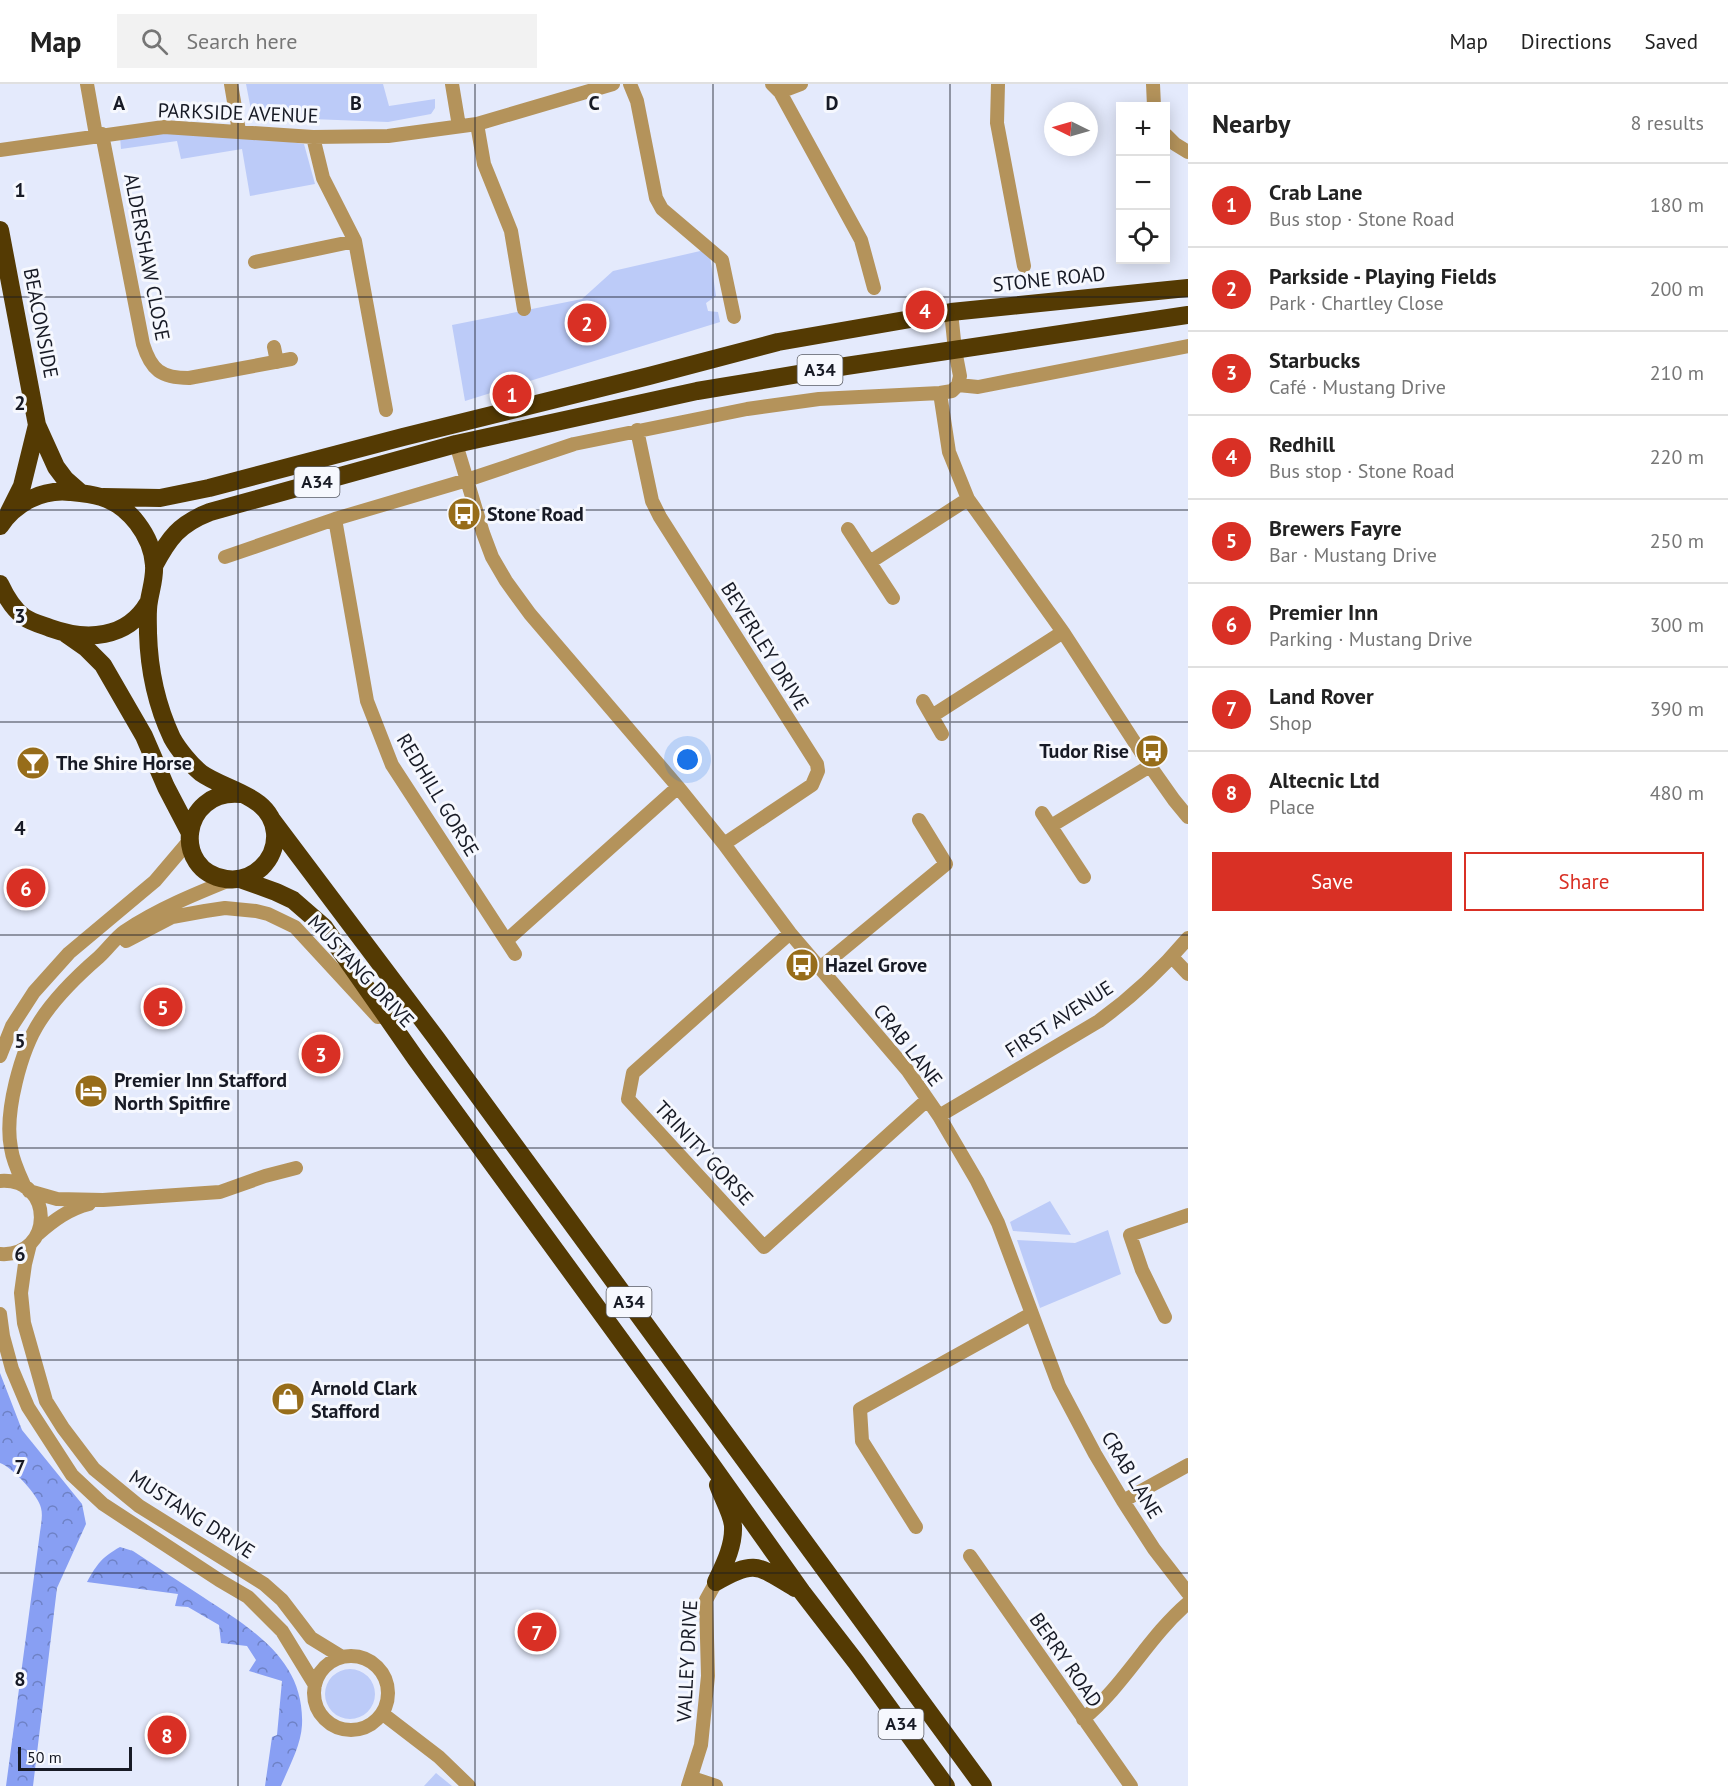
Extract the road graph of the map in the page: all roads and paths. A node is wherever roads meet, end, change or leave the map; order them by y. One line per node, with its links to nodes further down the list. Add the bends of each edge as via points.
1 (87, 84): 14 (street, ALDERSHAW CLOSE)
2 (231, 84): 13 (street)
3 (452, 84): 12 (street)
4 (613, 84): 11 (street, PARKSIDE AVENUE)
5 (630, 84): 28 (street, via 637,100 656,198 662,209 722,260)
6 (801, 84): 9 (street)
7 (998, 84): 22 (street, via 997,123)
8 (1153, 84): 10 (street)
9 (776, 88): 23 (street, via 861,240)
10 (1154, 102)
11 (477, 124): 12 (street, PARKSIDE AVENUE); 25 (street, via 484,164 511,231)
12 (459, 126): 15 (street, PARKSIDE AVENUE, via 388,136)
13 (239, 131): 14 (street, PARKSIDE AVENUE, via 164,127); 15 (street, PARKSIDE AVENUE)
14 (99, 135): 17 (street, PARKSIDE AVENUE); 33 (street, ALDERSHAW CLOSE, via 143,344 153,367 162,374 189,378)
15 (313, 137): 20 (street, via 323,178)
16 (1170, 140): 18 (street)
17 (0, 150)
18 (1188, 152)
19 (0, 230): 37 (highway, BEACONSIDE)
20 (355, 241): 21 (street); 36 (street)
21 (255, 262)
22 (1024, 266)
23 (874, 288)
24 (1188, 288): 26 (highway, STONE ROAD / A34)
25 (524, 309)
26 (951, 312): 31 (street); 42 (highway, STONE ROAD / A34, via 778,342 209,488 160,498)
27 (1188, 315): 31 (highway, A34)
28 (734, 316)
29 (274, 347): 33 (street)
30 (1188, 348): 34 (street, via 978,387)
31 (955, 350): 34 (street); 39 (highway, A34, via 697,391)
32 (291, 359): 33 (street, ALDERSHAW CLOSE)
33 (277, 362)
34 (958, 385): 35 (street)
35 (940, 393): 38 (street, via 819,399); 43 (street, via 950,452)
36 (386, 410)
37 (36, 424): 41 (highway, BEACONSIDE, via 56,467); 45 (highway, BEACONSIDE, via 22,486)
38 (637, 430): 40 (street, via 574,444); 69 (street, BEVERLEY DRIVE, via 652,501 660,517 817,764 812,785)
39 (456, 444): 40 (street, CRAB LANE); 49 (highway, A34, via 192,519 170,539)
40 (467, 480): 44 (street); 61 (street, CRAB LANE, via 489,549 506,581)
41 (81, 493): 42 (highway, STONE ROAD); 45 (highway, STONE ROAD, via 46,493 27,501)
42 (103, 497): 49 (highway, via 140,527 150,543)
43 (968, 499): 48 (street); 55 (street)
44 (335, 519): 47 (street); 74 (street, REDHILL GORSE, via 367,701 382,741 392,765)
45 (3, 521)
46 (848, 529): 48 (street)
47 (225, 557)
48 (870, 562): 51 (street)
49 (154, 566): 52 (highway)
50 (0, 584): 54 (highway, via 13,607)
51 (892, 598)
52 (148, 603): 56 (highway, via 142,614 113,632 89,637); 62 (highway, via 153,690 174,741 200,773)
53 (0, 612): 54 (highway)
54 (26, 619): 56 (highway)
55 (1063, 632): 58 (street); 60 (street)
56 (66, 634): 68 (highway, via 103,665 144,736)
57 (923, 700): 58 (street)
58 (932, 716): 59 (street)
59 (942, 734)
60 (1150, 766): 64 (street); 67 (street)
61 (678, 787): 69 (street, CRAB LANE); 74 (street)
62 (240, 794): 65 (highway, via 265,808); 68 (highway, via 222,794 207,801 195,814)
63 (1042, 813): 67 (street)
64 (1188, 817)
65 (272, 820): 71 (highway, via 272,852 259,870); 111 (highway, A34)
66 (919, 820): 78 (street, via 946,864)
67 (1051, 826): 70 (street)
68 (189, 836): 71 (highway, via 194,856 203,868 217,877); 80 (street, via 155,880 69,953 34,992 12,1026)
69 (724, 844): 72 (street, CRAB LANE)
70 (1084, 877)
71 (236, 879): 75 (street, MUSTANG DRIVE, via 171,904 123,932); 81 (highway, A34, via 293,900 324,927)
72 (790, 933): 78 (street, CRAB LANE); 82 (street, TRINITY GORSE, via 633,1073 628,1099 764,1247)
73 (1188, 938): 77 (street, FIRST AVENUE)
74 (507, 940): 76 (street, REDHILL GORSE)
75 (104, 952): 81 (street, MUSTANG DRIVE, via 172,917 225,908 268,914 295,927); 86 (street, MUSTANG DRIVE, via 75,977 51,1006 39,1022 24,1057 13,1091 10,1146)
76 (515, 954)
77 (1172, 957): 79 (street); 83 (street, FIRST AVENUE, via 1099,1021)
78 (820, 968): 82 (street, CRAB LANE, via 908,1071)
79 (1188, 974)
80 (0, 1056)
81 (416, 1059): 94 (highway, A34)
82 (927, 1100): 83 (street, CRAB LANE)
83 (939, 1116): 92 (street, CRAB LANE, via 998,1223)
84 (296, 1168): 87 (street, via 220,1192)
85 (0, 1181): 86 (street, via 16,1182)
86 (27, 1189): 87 (street, via 57,1199); 89 (street, MUSTANG DRIVE, via 36,1198 41,1212)
87 (103, 1200): 89 (street, via 60,1216)
88 (1188, 1215): 93 (street, via 1130,1234)
89 (34, 1239): 90 (street, via 20,1252); 103 (street, MUSTANG DRIVE, via 21,1293 24,1323 46,1401 63,1428 94,1469 130,1498 264,1584 282,1600 311,1638)
90 (0, 1254)
91 (0, 1314): 104 (street, MUSTANG DRIVE, via 12,1369 28,1407 72,1475 111,1509 248,1597 282,1631)
92 (1031, 1314): 96 (street, CRAB LANE, via 1059,1386); 97 (street, via 860,1408 862,1441)
93 (1165, 1317)
94 (709, 1461): 99 (highway, via 733,1525 732,1542); 100 (highway, A34)
95 (1188, 1465): 96 (street)
96 (1123, 1501): 101 (street, CRAB LANE)
97 (916, 1527)
98 (970, 1556): 106 (street, BERRY ROAD)
99 (716, 1582): 100 (highway, via 737,1570 757,1568); 107 (street, VALLEY DRIVE, via 706,1600 708,1676 701,1745)
100 (802, 1592): 110 (highway, A34)
101 (1188, 1593)
102 (1188, 1603): 106 (street, via 1159,1632 1101,1704)
103 (342, 1657): 104 (street, via 321,1670); 105 (street, via 357,1656 377,1665 386,1678 389,1697)
104 (315, 1685): 105 (street, via 318,1710 326,1722 339,1728 357,1730 372,1725)
105 (383, 1714): 108 (street)
106 (1083, 1719): 112 (street, BERRY ROAD)
107 (690, 1782): 109 (street, VALLEY DRIVE)
108 (469, 1786)
109 (716, 1786)
110 (946, 1786)
111 (983, 1786)
112 (1131, 1786)

